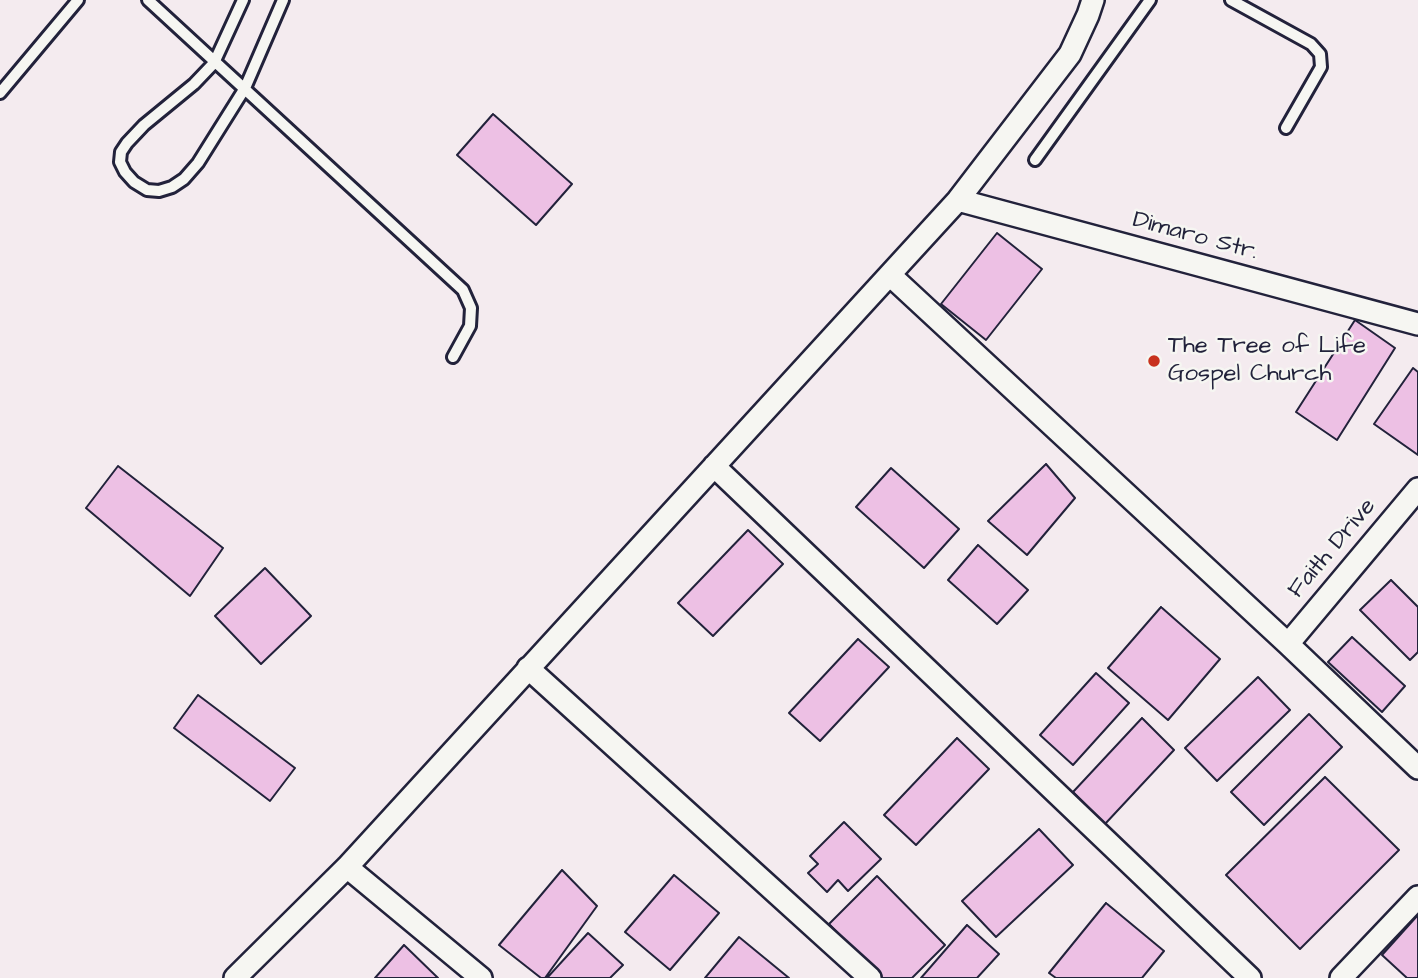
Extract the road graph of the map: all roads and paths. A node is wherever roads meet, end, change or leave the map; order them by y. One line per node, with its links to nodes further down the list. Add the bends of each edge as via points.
1 (78, 0): 10 (lane)
2 (148, 0): 8 (lane)
3 (243, 0): 8 (lane)
4 (283, 0): 9 (lane)
5 (1093, 0): 13 (street, via 1070,54)
6 (1150, 0): 12 (lane)
7 (1230, 0): 11 (lane, via 1311,44 1320,54 1321,67)
8 (214, 62): 9 (lane); 9 (lane, via 121,152 120,162 134,182 159,191 184,179)
9 (245, 88): 16 (lane, via 463,290 471,308 470,327)
10 (0, 93)
11 (1286, 128)
12 (1035, 160)
13 (958, 200): 14 (street); 15 (street, Dimaro Str.)
14 (890, 275): 17 (street); 19 (street)
15 (1418, 324)
16 (453, 357)
17 (714, 466): 20 (street); 27 (street)
18 (1418, 489): 19 (street, Faith Drive)
19 (1288, 644): 21 (street)
20 (528, 668): 22 (street); 26 (street)
21 (1418, 768)
22 (347, 867): 24 (street); 25 (street)
23 (1418, 897): 28 (street)
24 (235, 978)
25 (481, 978)
26 (870, 978)
27 (1250, 978)
28 (1341, 978)

